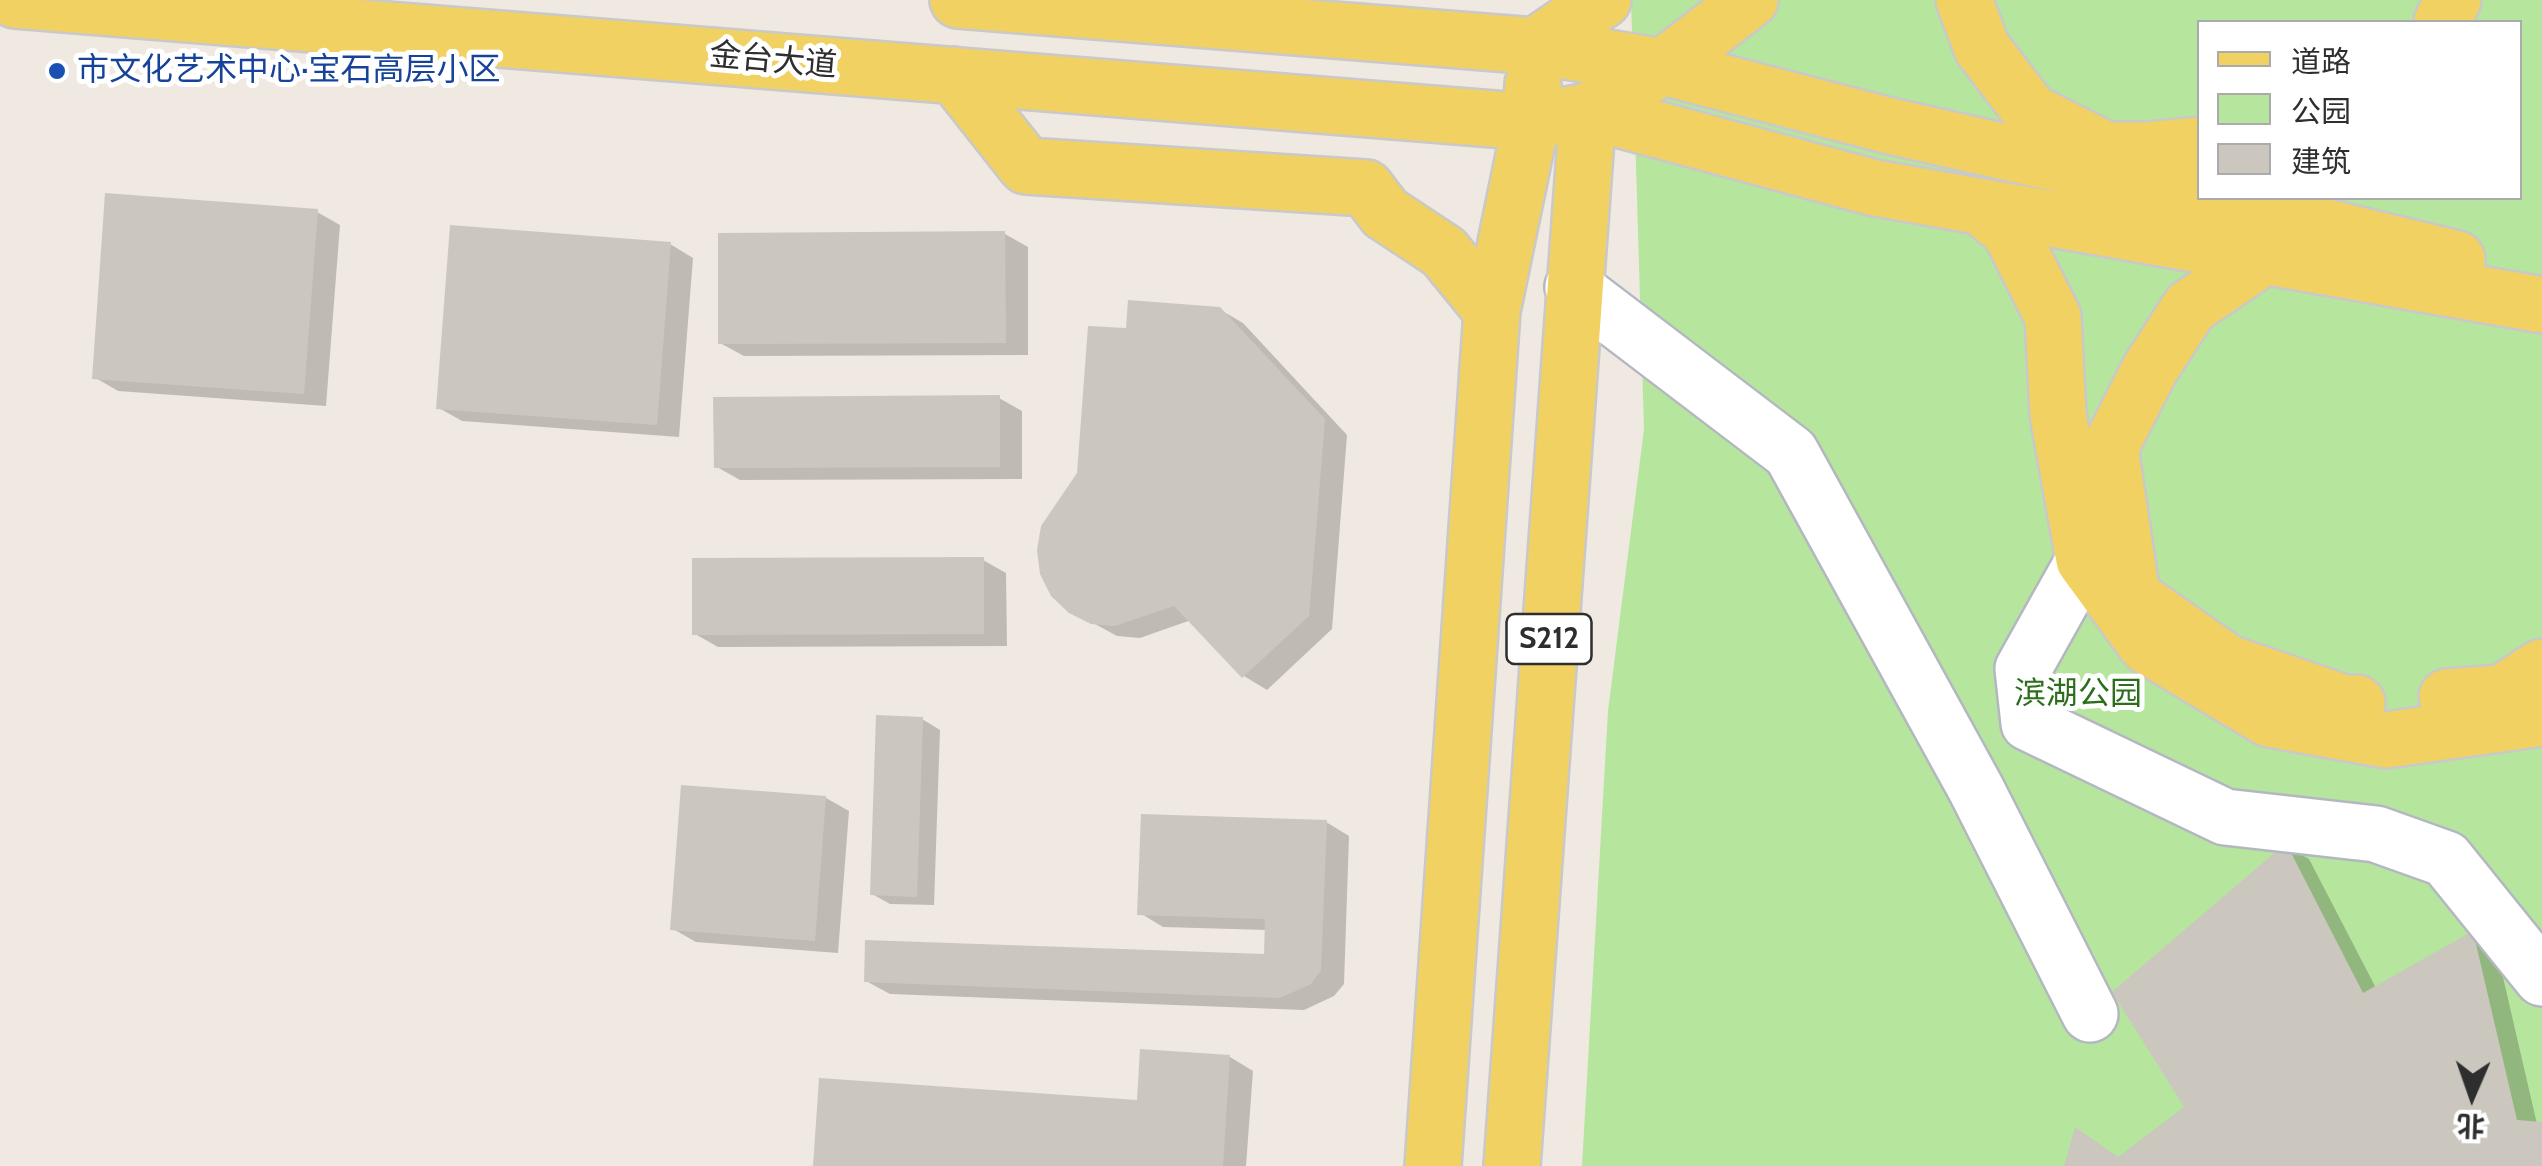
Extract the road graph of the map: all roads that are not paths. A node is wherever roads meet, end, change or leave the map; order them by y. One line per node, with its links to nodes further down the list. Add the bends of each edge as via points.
1 (16, 0): 9 (main road, 金台大道)
2 (958, 0): 6 (main road)
3 (1603, 0): 7 (main road)
4 (1750, 0): 8 (main road)
5 (1964, 0): 10 (main road, via 1982,48)
6 (1327, 15): 7 (main road)
7 (1535, 46): 8 (main road); 12 (main road, S212)
8 (1663, 67): 11 (main road); 13 (main road)
9 (954, 75): 12 (main road, 金台大道); 27 (main road, via 1026,166 1366,188 1385,212 1444,252)
10 (2011, 85): 14 (main road, via 2108,119); 16 (main road, via 2030,112)
11 (1588, 112): 12 (main road, 金台大道); 21 (main road, via 1876,188); 25 (main road, S212)
12 (1530, 122): 27 (main road, S212)
13 (1890, 126): 16 (main road, via 2052,150); 18 (main road)
14 (2197, 132)
15 (2197, 145): 16 (main road)
16 (2102, 150): 17 (main road)
17 (2197, 182)
18 (2197, 196)
19 (2216, 200): 22 (main road)
20 (2249, 200): 22 (main road)
21 (1981, 207): 23 (main road); 28 (main road, via 2010,230 2052,317 2058,414)
22 (2321, 224): 24 (main road)
23 (2262, 258): 26 (main road); 29 (main road, via 2190,307 2110,448 2132,596 2228,663 2347,704 2502,693)
24 (2542, 281)
25 (1573, 287): 32 (lane, via 1791,454 1976,789); 34 (main road, S212)
26 (2542, 305)
27 (1492, 311): 33 (main road, S212)
28 (2084, 560): 30 (main road, via 2147,646 2270,719 2386,740); 31 (lane, via 2023,669 2029,723 2225,818 2376,834 2446,859)
29 (2542, 668)
30 (2542, 718)
31 (2542, 978)
32 (2090, 1014)
33 (1433, 1166)
34 (1512, 1166)

